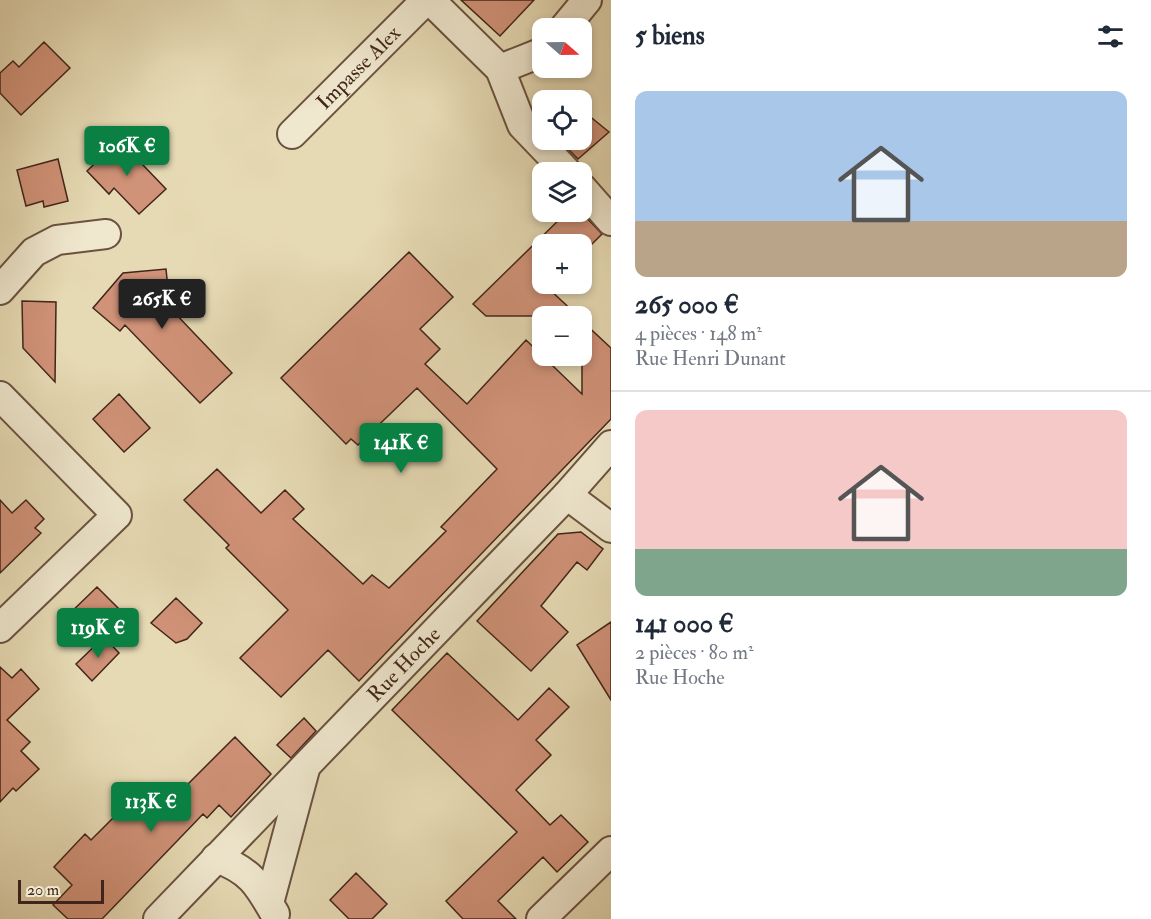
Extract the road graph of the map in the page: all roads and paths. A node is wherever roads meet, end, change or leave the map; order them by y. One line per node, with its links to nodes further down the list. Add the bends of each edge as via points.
1 (428, 0): 5 (street); 6 (street, Impasse Alex)
2 (587, 0): 3 (street)
3 (572, 18)
4 (532, 56): 5 (street)
5 (500, 69): 7 (street, via 522,125)
6 (292, 134)
7 (557, 162)
8 (592, 200): 9 (street)
9 (611, 221)
10 (106, 234): 11 (street, via 57,240 34,252)
11 (0, 290)
12 (0, 396): 16 (street, via 117,515)
13 (611, 446): 14 (street, Rue Hoche)
14 (567, 495): 15 (street); 17 (street, Rue Hoche)
15 (611, 528)
16 (0, 628)
17 (306, 766): 19 (street); 20 (street, Rue Hoche)
18 (611, 851): 22 (street)
19 (216, 858): 20 (street, via 253,877); 21 (street)
20 (274, 911)
21 (158, 919)
22 (541, 919)

